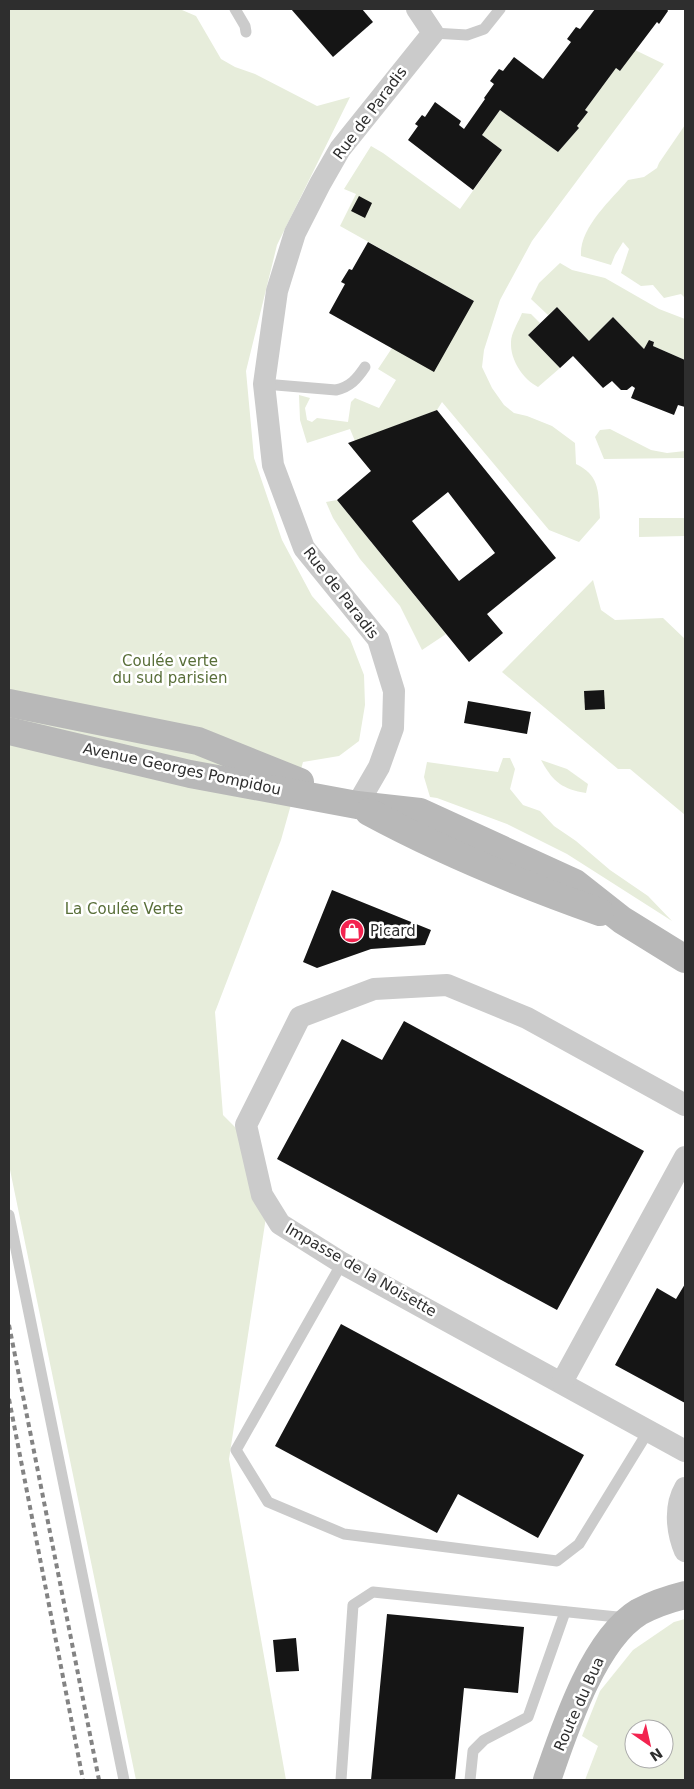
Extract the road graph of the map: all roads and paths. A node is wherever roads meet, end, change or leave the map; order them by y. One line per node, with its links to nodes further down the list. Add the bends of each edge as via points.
1 (235, 9): 4 (lane)
2 (417, 9): 5 (street)
3 (500, 9): 5 (lane, via 484,29 467,36)
4 (246, 32)
5 (433, 33): 7 (street, Rue de Paradis, via 340,149 295,233 277,291)
6 (365, 367): 7 (lane, via 358,379 346,388 336,390)
7 (264, 384): 10 (street, Rue de Paradis, via 273,465 304,548 378,640 394,692 394,728 379,767)
8 (9, 703): 10 (main road, Avenue Georges Pompidou, via 198,742)
9 (9, 731): 10 (main road, Avenue Georges Pompidou, via 190,774)
10 (356, 805): 11 (main road, Avenue Georges Pompidou, via 410,834 527,886 622,920)
11 (685, 959)
12 (685, 1105): 15 (street, Impasse de la Noisette, via 527,1018 447,985 374,989 300,1017 246,1125 262,1195 280,1224)
13 (685, 1157): 16 (street)
14 (9, 1215): 24 (lane)
15 (342, 1263): 16 (street, Impasse de la Noisette); 17 (lane, via 236,1450 268,1502 344,1534 557,1561 579,1544)
16 (562, 1382): 17 (street, Impasse de la Noisette)
17 (650, 1430): 18 (street, Impasse de la Noisette)
18 (685, 1451)
19 (685, 1488): 20 (street, via 677,1518)
20 (685, 1551)
21 (685, 1595): 23 (main road, via 664,1600 638,1613)
22 (565, 1612): 23 (lane); 25 (lane, via 374,1592 353,1604); 26 (lane, via 528,1717 484,1740 473,1751)
23 (624, 1625): 27 (main road, Route du Bua, via 598,1658 584,1686)
24 (124, 1780)
25 (341, 1780)
26 (470, 1780)
27 (547, 1780)

